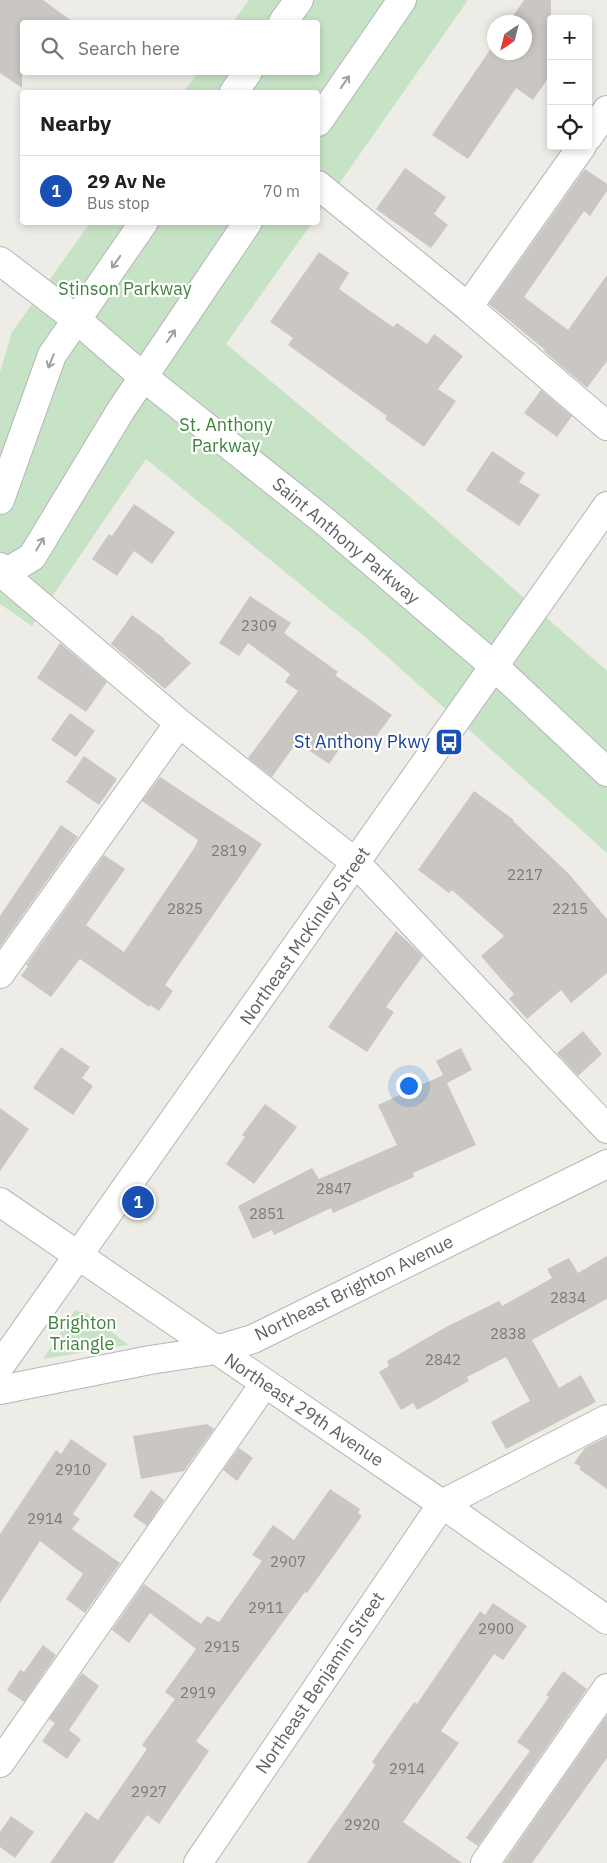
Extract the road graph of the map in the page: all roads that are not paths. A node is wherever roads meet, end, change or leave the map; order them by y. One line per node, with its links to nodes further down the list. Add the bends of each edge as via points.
1 (299, 0): 3 (street)
2 (402, 0): 7 (street, one-way to 2)
3 (284, 20)
4 (246, 75): 5 (street)
5 (235, 90)
6 (607, 110): 8 (street)
7 (320, 119)
8 (592, 131)
9 (579, 150): 14 (street)
10 (320, 187): 14 (street)
11 (142, 225): 15 (street, one-way to 15)
12 (246, 225): 16 (street, one-way to 12)
13 (0, 261): 15 (street, Saint Anthony Parkway)
14 (468, 307): 17 (street)
15 (76, 319): 16 (street, Saint Anthony Parkway); 18 (street, one-way to 18, via 52,355)
16 (144, 377): 20 (street, one-way to 16, via 32,557); 21 (street, Saint Anthony Parkway, via 323,520)
17 (607, 426)
18 (0, 500)
19 (607, 506): 21 (street, Northeast McKinley Street)
20 (1, 572): 22 (street)
21 (494, 666): 23 (street, Saint Anthony Parkway); 24 (street, Northeast McKinley Street)
22 (179, 723): 24 (street); 25 (street)
23 (607, 772)
24 (356, 863): 26 (street); 29 (street, Northeast McKinley Street)
25 (0, 974)
26 (607, 1128)
27 (607, 1164): 30 (street, Northeast Brighton Avenue, via 253,1339)
28 (0, 1202): 29 (street, Northeast 29th Avenue)
29 (77, 1257): 30 (street, Northeast 29th Avenue); 31 (street, Northeast McKinley Street)
30 (216, 1350): 32 (street, Northeast 29th Avenue); 33 (street, Northeast Brighton Avenue)
31 (0, 1366)
32 (265, 1383): 35 (street, Northeast 29th Avenue); 38 (street)
33 (0, 1390)
34 (607, 1419): 35 (street)
35 (442, 1504): 36 (street, Northeast 29th Avenue); 39 (street, Northeast Benjamin Street)
36 (607, 1620)
37 (607, 1688): 40 (street)
38 (0, 1763)
39 (198, 1863)
40 (485, 1863)

